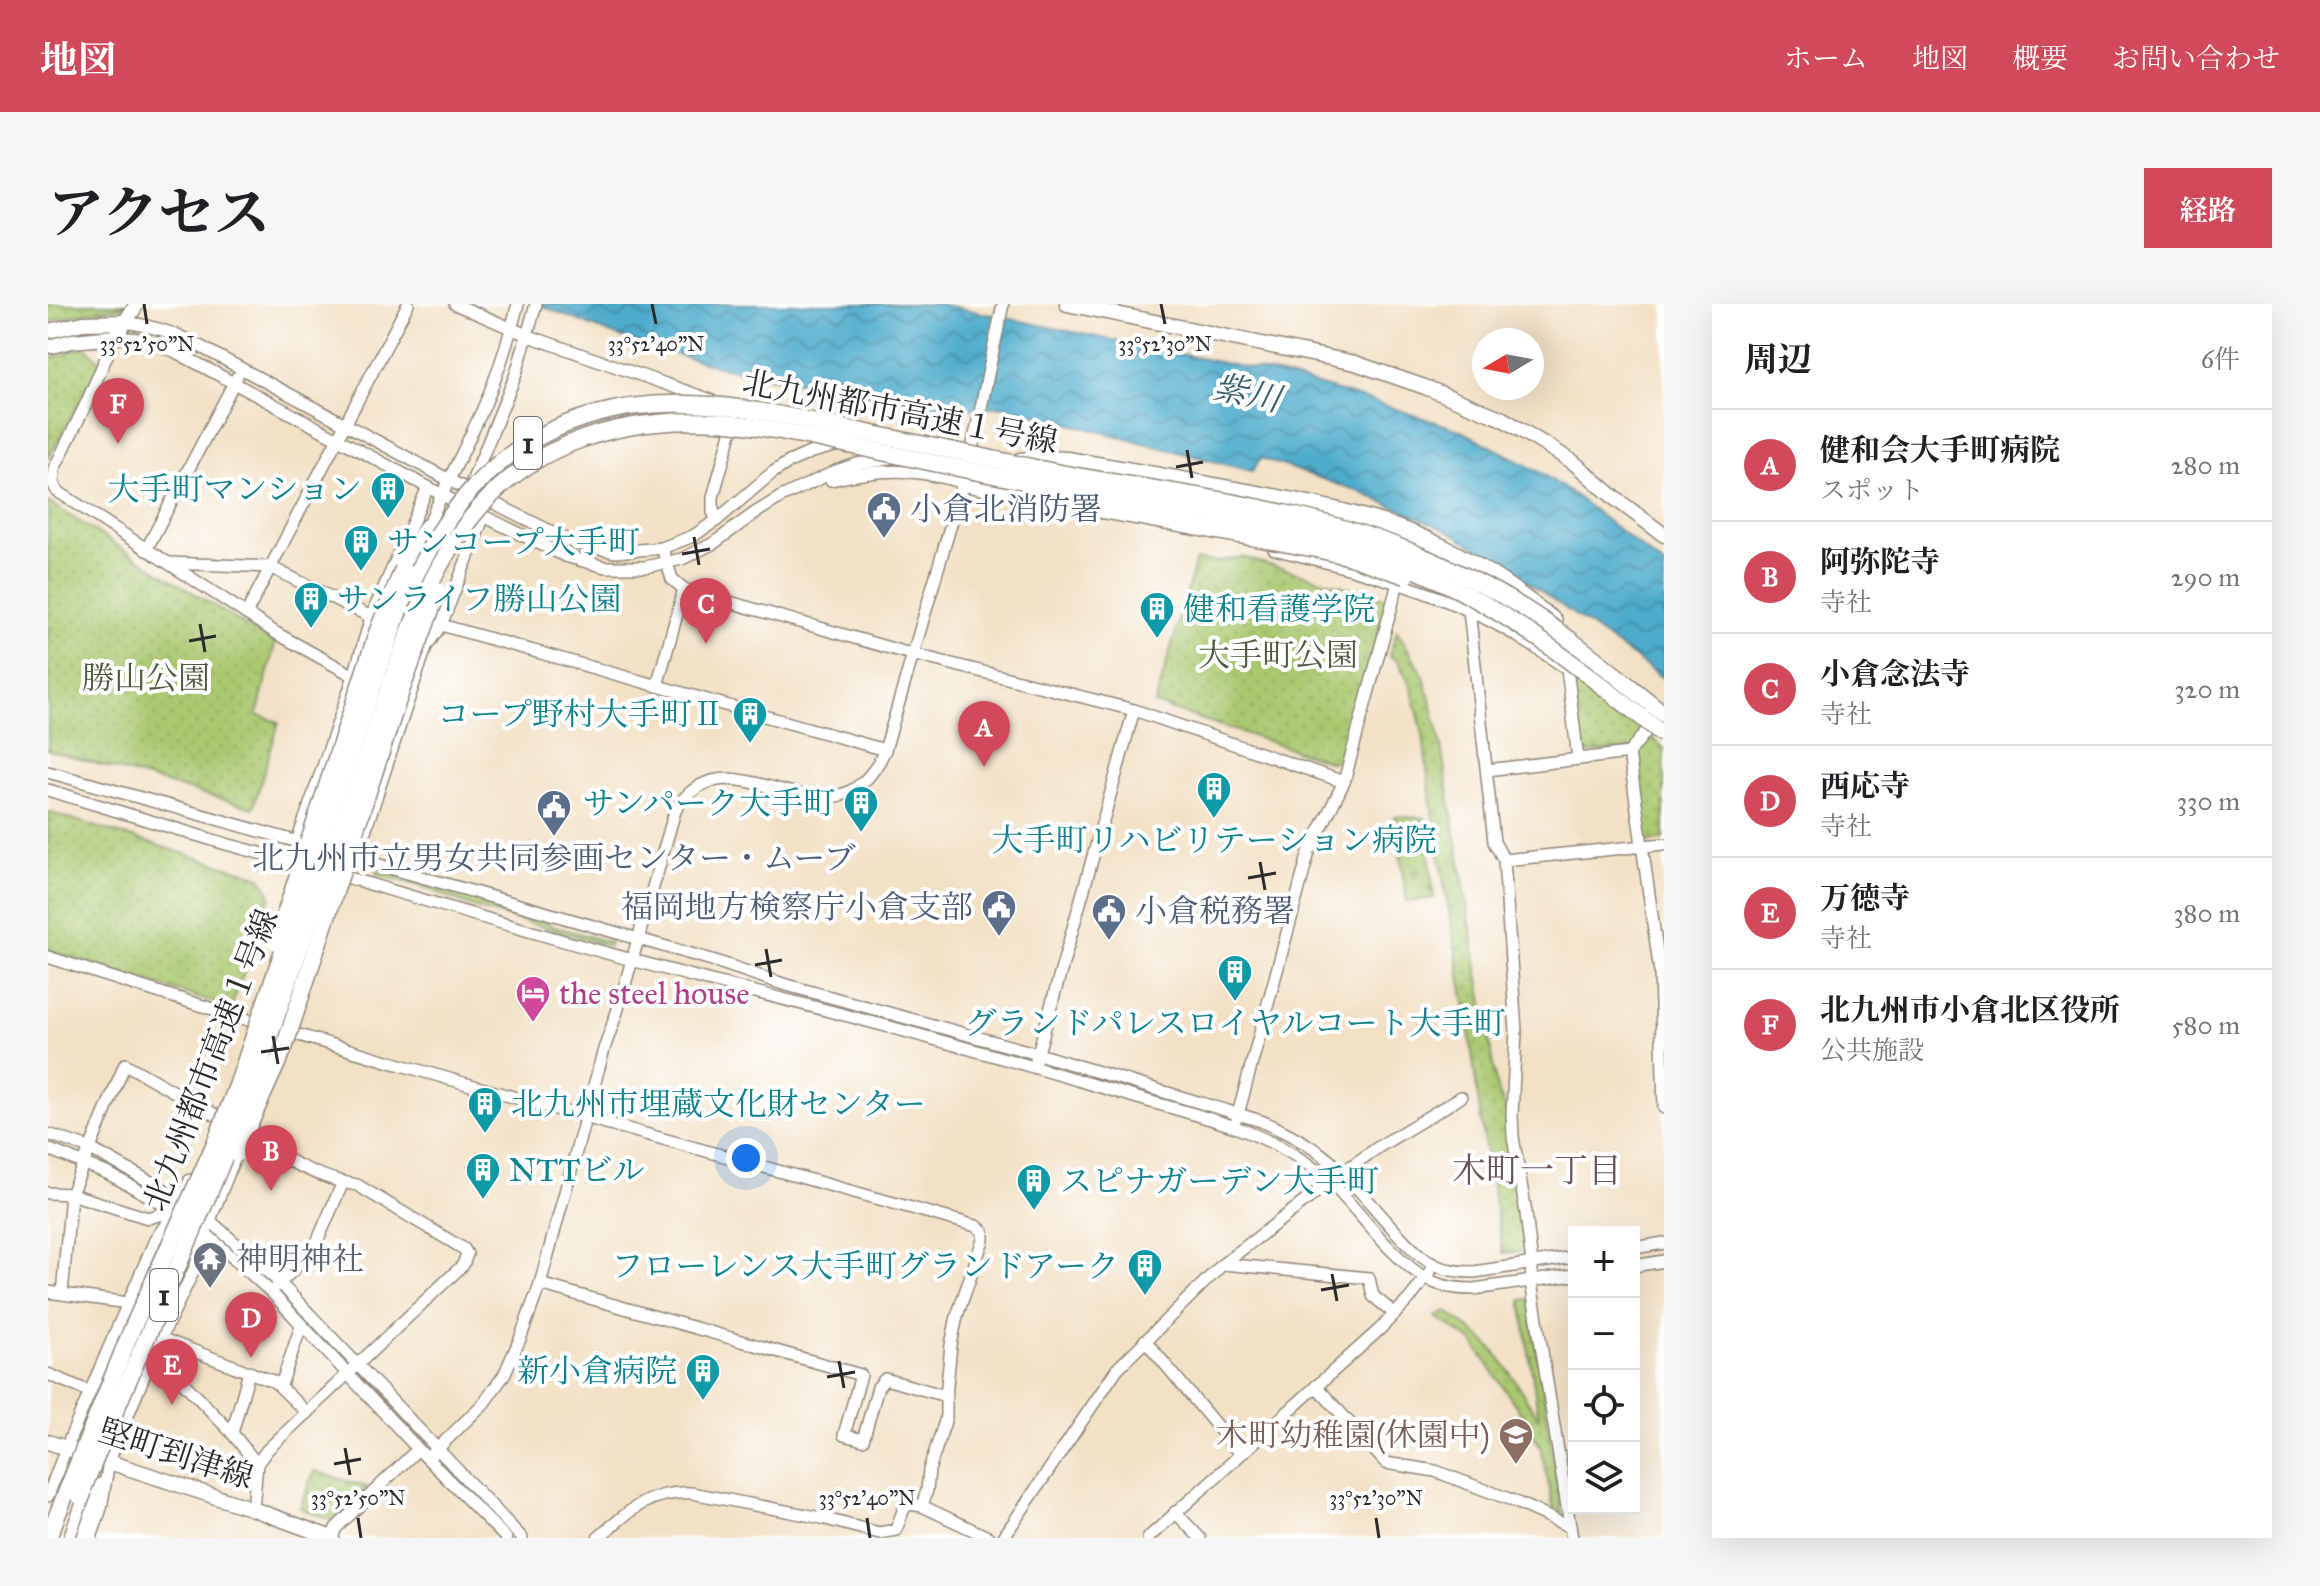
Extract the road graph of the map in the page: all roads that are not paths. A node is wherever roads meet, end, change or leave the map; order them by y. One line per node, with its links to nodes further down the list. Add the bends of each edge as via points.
1 (137, 304): 8 (main road)
2 (408, 304): 15 (street)
3 (455, 304): 9 (street)
4 (536, 304): 10 (street)
5 (1067, 304): 34 (main road, via 1355,363 1425,387 1503,419 1573,462)
6 (1003, 306): 17 (street)
7 (517, 307): 9 (street)
8 (124, 322): 11 (main road); 12 (main road, via 83,323); 13 (street, via 171,332)
9 (510, 328): 10 (street); 20 (street, via 486,402)
10 (529, 336): 23 (street); 29 (street, via 723,404 732,412 734,422 713,497)
11 (115, 337): 12 (main road); 14 (street, via 159,345); 36 (street, via 54,469 53,483 60,495)
12 (50, 338)
13 (241, 369): 14 (street); 15 (street)
14 (234, 382): 16 (street); 36 (street)
15 (345, 424): 16 (street); 20 (street)
16 (337, 438): 22 (street); 40 (street)
17 (972, 451): 18 (street); 19 (street); 29 (street, via 904,439 826,447 772,473)
18 (1020, 461): 26 (street, via 1190,492); 55 (highway, bridge, via 1067,460 1304,503 1440,546 1532,603)
19 (966, 474): 21 (street, via 899,470); 21 (street, via 914,457 892,458 857,464); 25 (street); 48 (highway, bridge, via 1102,510 1347,556 1447,592); 50 (street)
20 (448, 478): 23 (street); 24 (street)
21 (807, 485): 39 (street, via 699,551)
22 (428, 487): 24 (street); 46 (street)
23 (468, 490): 27 (street); 35 (street, via 574,543 615,552)
24 (440, 494): 27 (street); 30 (street)
25 (1170, 500): 26 (street); 31 (street)
26 (1190, 503): 31 (street); 32 (street)
27 (463, 506): 28 (street); 33 (street)
28 (484, 516): 39 (street, via 565,556 605,567); 47 (street)
29 (717, 520): 35 (street)
30 (427, 527): 66 (street); 80 (highway, bridge, via 378,630 290,894)
31 (1181, 530): 37 (street)
32 (1334, 532): 37 (street); 42 (street)
33 (452, 533): 68 (street); 119 (highway, bridge, via 438,591 284,1048)
34 (1664, 535)
35 (662, 548): 39 (street)
36 (146, 550): 38 (street)
37 (1328, 562): 41 (street)
38 (168, 563): 40 (street); 45 (street)
39 (667, 563): 43 (street, via 672,579)
40 (270, 567): 45 (street); 46 (street)
41 (1398, 583): 44 (street); 62 (street)
42 (1467, 586): 44 (street); 49 (street)
43 (684, 589): 50 (street); 53 (street)
44 (1470, 610): 51 (street); 60 (street)
45 (246, 614): 52 (street)
46 (371, 617): 52 (street)
47 (441, 625): 53 (street); 69 (street, via 426,647)
48 (1528, 630): 56 (highway, 1, bridge); 80 (highway, 1, bridge, via 1456,588 1386,557 1277,526 718,422 653,424 591,436 535,461 490,495 458,533 436,571 412,622)
49 (1577, 653): 51 (street); 55 (street)
50 (914, 655): 54 (street); 57 (street)
51 (1567, 668): 59 (street)
52 (354, 676): 64 (street)
53 (657, 686): 57 (street)
54 (1134, 710): 62 (street); 78 (street)
55 (1662, 716): 58 (street); 80 (highway, 北九州都市高速１号線 / 1, bridge, via 1567,637 1494,591 1401,548 1316,520 719,405 646,405 593,414 541,435 488,471 428,548 386,644)
56 (1664, 735)
57 (885, 750): 73 (street, via 866,782 841,796 808,797 741,779 715,781 687,795 670,823)
58 (1629, 753): 59 (street); 67 (street)
59 (1578, 759): 60 (street)
60 (1487, 770): 70 (street, via 1494,842)
61 (48, 772): 64 (street)
62 (1344, 782): 83 (street, via 1309,852)
63 (48, 790): 71 (street)
64 (297, 842): 66 (street); 71 (street)
65 (1664, 844): 67 (street)
66 (310, 846): 68 (street); 71 (street)
67 (1640, 846): 70 (street); 82 (street, via 1660,972)
68 (341, 854): 69 (street); 72 (street)
69 (356, 858): 73 (street)
70 (1504, 860): 106 (street, via 1516,1031 1513,1137)
71 (299, 864): 72 (street); 76 (street, via 291,906)
72 (334, 874): 75 (street); 77 (street)
73 (637, 938): 75 (street); 78 (street)
74 (48, 957): 76 (street)
75 (632, 959): 79 (street); 85 (street)
76 (252, 1020): 77 (street); 84 (street)
77 (284, 1030): 85 (street); 88 (street)
78 (1038, 1054): 79 (street); 83 (street)
79 (1034, 1067): 86 (street)
80 (243, 1090): 119 (highway, 北九州都市高速１号線 / 1, bridge, via 229,1147)
81 (1461, 1097): 92 (street)
82 (1664, 1108)
83 (1238, 1113): 86 (street); 92 (street, via 1296,1137)
84 (219, 1117): 89 (street, via 125,1064); 97 (street)
85 (586, 1117): 112 (street); 129 (street, via 983,1231 957,1316)
86 (1234, 1127): 94 (street, via 1280,1146)
87 (48, 1134): 89 (street)
88 (244, 1135): 93 (street, via 298,1167); 99 (street)
89 (89, 1148): 91 (street); 97 (street)
90 (48, 1149): 91 (street)
91 (83, 1162): 96 (street); 98 (street)
92 (1343, 1172): 94 (street); 108 (street)
93 (343, 1182): 113 (street, via 314,1249); 122 (street, via 357,1185 467,1254 463,1265)
94 (1330, 1182): 105 (street); 110 (street)
95 (48, 1193): 96 (street)
96 (71, 1194): 98 (street, via 148,1218); 115 (street)
97 (182, 1198): 98 (street); 99 (street)
98 (176, 1210): 100 (street); 116 (street, via 155,1240); 147 (street, bridge)
99 (210, 1221): 100 (street); 113 (street)
100 (205, 1233): 113 (street); 119 (street, via 195,1268); 149 (street, bridge, via 126,1394)
101 (1664, 1243): 102 (street)
102 (1640, 1247)
103 (1568, 1258): 106 (street)
104 (1664, 1261): 107 (street)
105 (1223, 1264): 117 (street, via 1369,1278 1373,1296); 120 (street)
106 (1532, 1264): 108 (street, via 1474,1272); 111 (street)
107 (1640, 1265)
108 (1435, 1266): 110 (street)
109 (1568, 1276): 111 (street)
110 (1425, 1278): 111 (street, via 1474,1289); 117 (street)
111 (1531, 1282): 146 (street)
112 (540, 1284): 129 (street, via 861,1375 844,1435 863,1440 885,1379); 134 (street, via 504,1375)
113 (275, 1288): 118 (street); 122 (street)
114 (48, 1292): 115 (street)
115 (62, 1294): 116 (street)
116 (128, 1303): 128 (street)
117 (1395, 1314): 127 (street)
118 (301, 1326): 125 (street); 126 (street)
119 (147, 1332): 121 (street); 123 (street); 141 (highway, 北九州都市高速１号線 / 1, bridge); 143 (highway, 北九州都市高速１号線, bridge, via 111,1369); 147 (highway, 北九州都市高速１号線 / 1, bridge)
120 (1145, 1340): 136 (street); 156 (street, via 1117,1369)
121 (154, 1352): 131 (street); 138 (street)
122 (358, 1365): 125 (street); 134 (street)
123 (249, 1372): 126 (street); 131 (street)
124 (48, 1374): 128 (street)
125 (348, 1375): 130 (street); 135 (street)
126 (281, 1385): 130 (street)
127 (1316, 1386): 136 (street); 146 (street, via 1386,1463 1435,1471 1509,1499)
128 (90, 1392): 133 (street)
129 (946, 1396): 142 (street, via 946,1418)
130 (307, 1413): 139 (street)
131 (232, 1433): 139 (street)
132 (48, 1442): 133 (main road, 堅町到津線)
133 (66, 1448): 138 (main road, 堅町到津線); 140 (street)
134 (438, 1448): 137 (street); 153 (street)
135 (418, 1449): 137 (street); 152 (street, via 336,1528)
136 (1240, 1454): 145 (street)
137 (428, 1458): 148 (street)
138 (109, 1461): 141 (street); 144 (main road, 堅町到津線); 151 (street)
139 (257, 1464): 144 (street)
140 (49, 1487)
141 (87, 1499): 149 (highway, 北九州都市高速１号線 / 1, bridge); 150 (street)
142 (922, 1506): 154 (street, via 910,1504 896,1530 879,1533 677,1492 640,1503); 155 (street)
143 (48, 1509)
144 (253, 1509): 152 (main road, 堅町到津線)
145 (1175, 1512): 157 (street); 158 (street)
146 (1571, 1532)
147 (48, 1535)
148 (502, 1536)
149 (66, 1538)
150 (80, 1538)
151 (91, 1538)
152 (332, 1538)
153 (522, 1538)
154 (598, 1538)
155 (990, 1538)
156 (1003, 1538)
157 (1148, 1538)
158 (1200, 1538)

